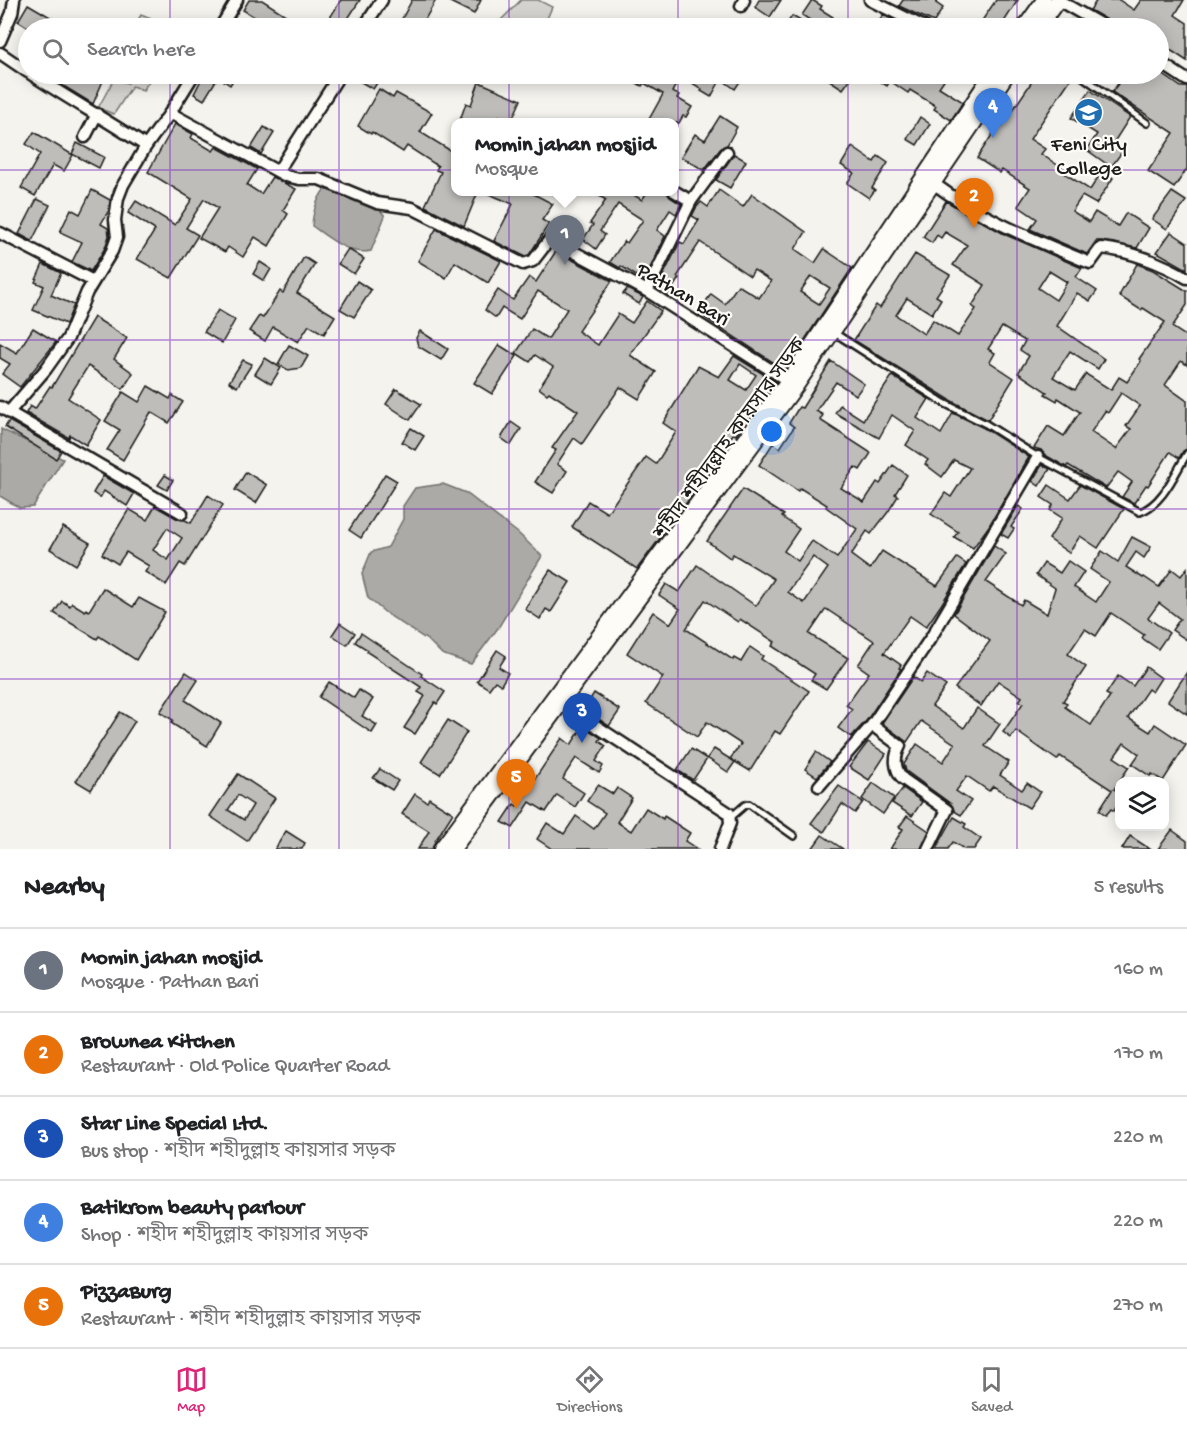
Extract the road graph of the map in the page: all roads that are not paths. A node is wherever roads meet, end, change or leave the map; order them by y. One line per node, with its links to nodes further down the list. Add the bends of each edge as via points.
1 (14, 0): 13 (street)
2 (237, 0): 7 (street)
3 (382, 0): 8 (street)
4 (870, 0): 9 (street)
5 (1044, 0): 10 (main road)
6 (1058, 0): 11 (main road); 12 (street)
7 (226, 18)
8 (370, 18)
9 (906, 18)
10 (1031, 18)
11 (1045, 18)
12 (1090, 18)
13 (0, 41)
14 (0, 52): 15 (street)
15 (18, 65)
16 (1169, 68): 17 (street)
17 (1187, 80)
18 (47, 84): 25 (street)
19 (188, 84): 24 (street)
20 (334, 84): 30 (street)
21 (986, 84): 39 (main road, শহীদ শহীদুল্লাহ কায়সার সড়ক)
22 (1000, 84): 31 (main road, শহীদ শহীদুল্লাহ কায়সার সড়ক)
23 (1093, 84): 26 (lane)
24 (170, 113): 28 (street); 30 (street)
25 (98, 114): 27 (street); 28 (street)
26 (1147, 123)
27 (85, 137)
28 (146, 146): 36 (street, via 123,185 115,220 117,237)
29 (727, 152): 33 (street)
30 (278, 171): 37 (street, Pathan Bari, via 299,179 319,179 377,203 412,208 523,264 533,261 550,239)
31 (933, 183): 35 (street, via 986,218 1090,263 1101,248); 38 (main road, শহীদ শহীদুল্লাহ কায়সার সড়ক)
32 (679, 194): 33 (street)
33 (691, 201): 37 (street)
34 (0, 233): 36 (street)
35 (1186, 276)
36 (93, 281): 40 (street, via 68,338 46,369)
37 (647, 291): 39 (street, Pathan Bari)
38 (832, 331): 39 (main road, শহীদ শহীদুল্লাহ কায়সার সড়ক); 42 (lane)
39 (792, 383): 44 (main road, শহীদ শহীদুল্লাহ কায়সার সড়ক); 49 (main road, শহীদ শহীদুল্লাহ কায়সার সড়ক)
40 (5, 409): 43 (street)
41 (1187, 454): 42 (lane, via 1158,500 1140,512)
42 (1038, 457): 45 (street, via 946,614)
43 (182, 513)
44 (561, 704): 47 (street, via 729,813); 50 (main road, শহীদ শহীদুল্লাহ কায়সার সড়ক)
45 (872, 725): 46 (street); 52 (street, via 900,746 895,758 899,775 947,810)
46 (819, 786)
47 (730, 818): 48 (lane, via 749,804); 51 (street)
48 (794, 836)
49 (441, 849)
50 (453, 849)
51 (720, 849)
52 (928, 849)

